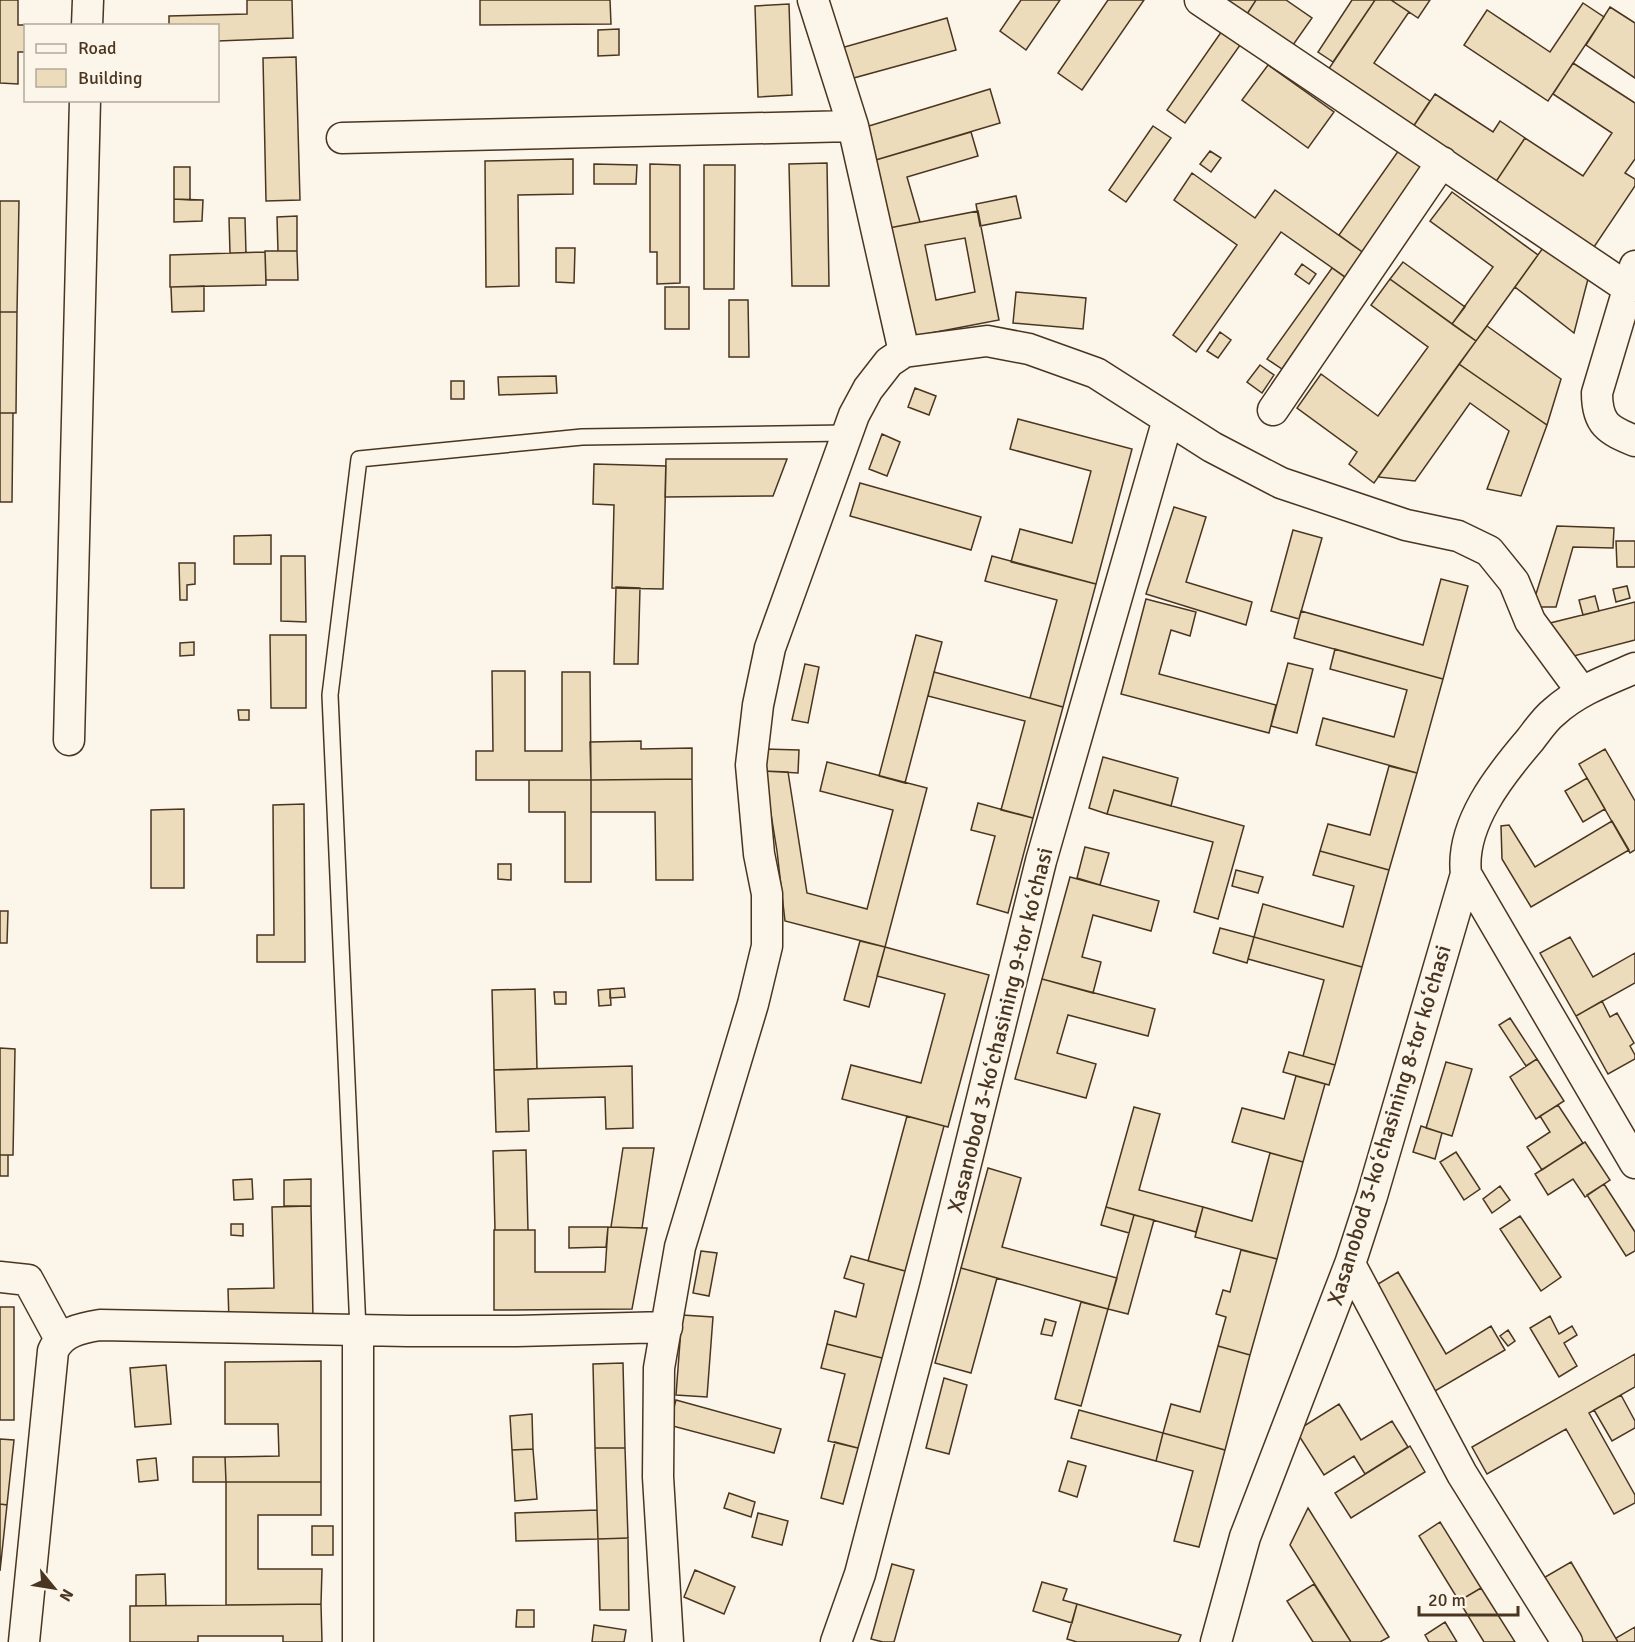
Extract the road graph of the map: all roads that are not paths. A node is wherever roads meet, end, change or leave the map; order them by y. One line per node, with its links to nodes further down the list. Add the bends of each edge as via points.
1 (88, 0): 4 (street)
2 (813, 0): 6 (street)
3 (1200, 0): 8 (street)
4 (87, 24)
5 (85, 102): 17 (street)
6 (853, 126): 7 (street); 10 (street)
7 (342, 138)
8 (1442, 162): 9 (street); 11 (street)
9 (1631, 277): 14 (street, via 1597,393 1597,407 1609,428)
10 (904, 352): 12 (street, via 987,341 1029,349 1096,373); 13 (street, via 889,362 868,389)
11 (1273, 410)
12 (1168, 419): 16 (street, via 1281,483 1406,525 1458,536 1490,551 1514,582 1530,621); 28 (street, Xasanobod 3-koʻchasining 9-tor koʻchasi, via 1041,861 860,1574)
13 (847, 434): 22 (street, via 770,648 758,705 751,765 759,854 767,894 767,946 680,1247); 23 (lane, via 582,437 359,459 330,695)
14 (1635, 441)
15 (1635, 668): 16 (street, Xasanobod 3-koʻchasining 8-tor koʻchasi)
16 (1582, 692): 18 (street, Xasanobod 3-koʻchasining 8-tor koʻchasi, via 1553,712 1492,790 1465,848)
17 (69, 740)
18 (1466, 874): 19 (street); 20 (street, Xasanobod 3-koʻchasining 8-tor koʻchasi)
19 (1635, 1163)
20 (1350, 1264): 29 (street, Xasanobod 3-koʻchasining 8-tor koʻchasi, via 1245,1537); 30 (street, via 1462,1474)
21 (0, 1277): 24 (street, via 28,1280)
22 (667, 1327): 23 (street); 27 (street, via 659,1368 658,1477)
23 (358, 1330): 24 (street, via 100,1324); 26 (street)
24 (60, 1339): 25 (street, via 52,1351)
25 (24, 1642)
26 (358, 1642)
27 (668, 1642)
28 (836, 1642)
29 (1216, 1642)
30 (1567, 1642)

